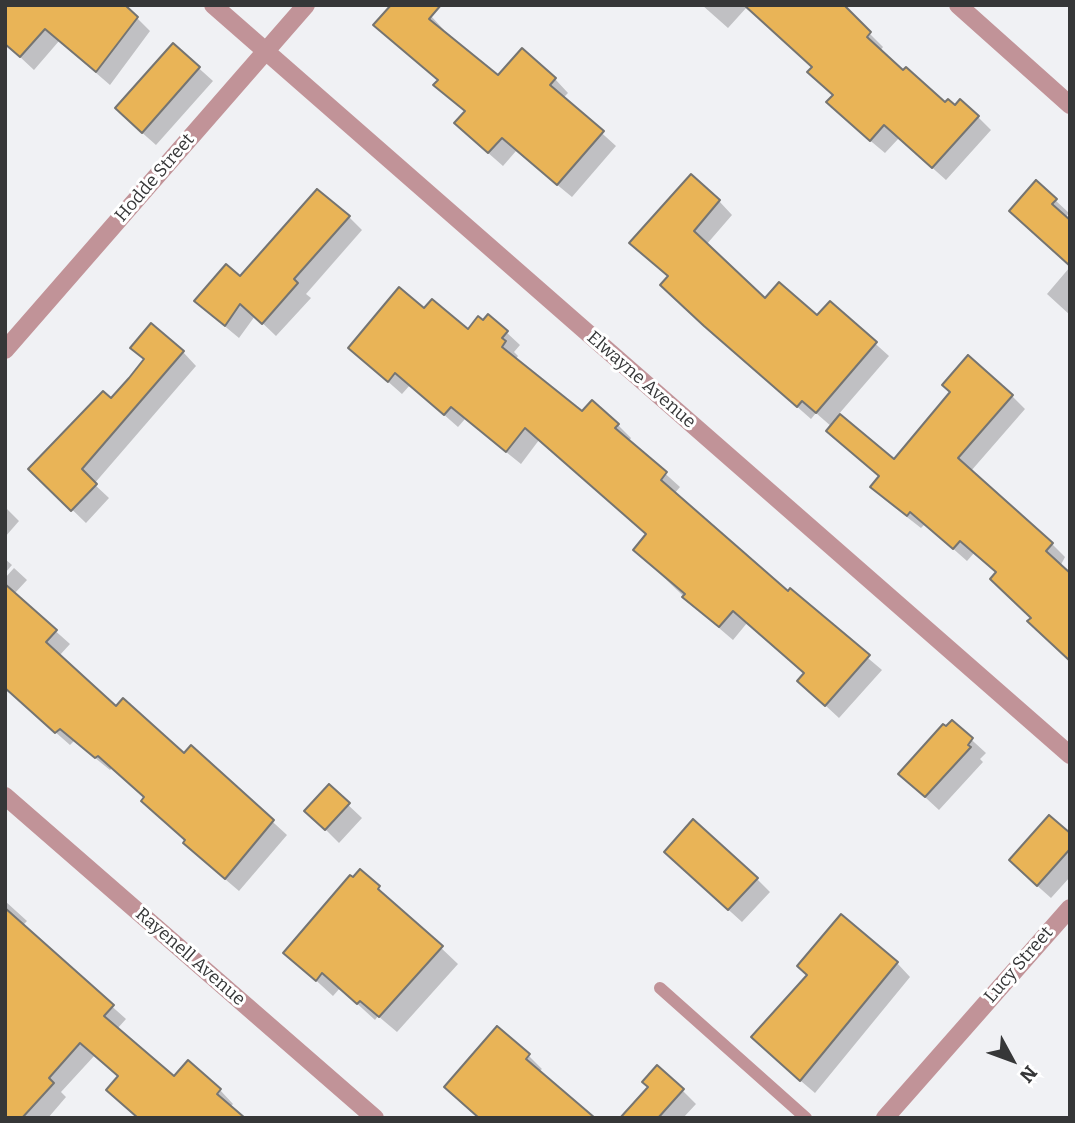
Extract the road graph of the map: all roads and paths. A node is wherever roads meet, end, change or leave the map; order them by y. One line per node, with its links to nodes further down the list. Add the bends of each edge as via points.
1 (213, 5): 4 (street, Elwayne Avenue)
2 (306, 5): 4 (street, Hodde Street)
3 (958, 5): 5 (street)
4 (265, 51): 6 (street, Hodde Street); 7 (street, Elwayne Avenue)
5 (1070, 105)
6 (5, 351)
7 (1070, 755)
8 (5, 796): 11 (street, Rayenell Avenue)
9 (1070, 908): 13 (street, Lucy Street)
10 (660, 988): 12 (lane)
11 (375, 1118)
12 (806, 1118)
13 (885, 1118)

